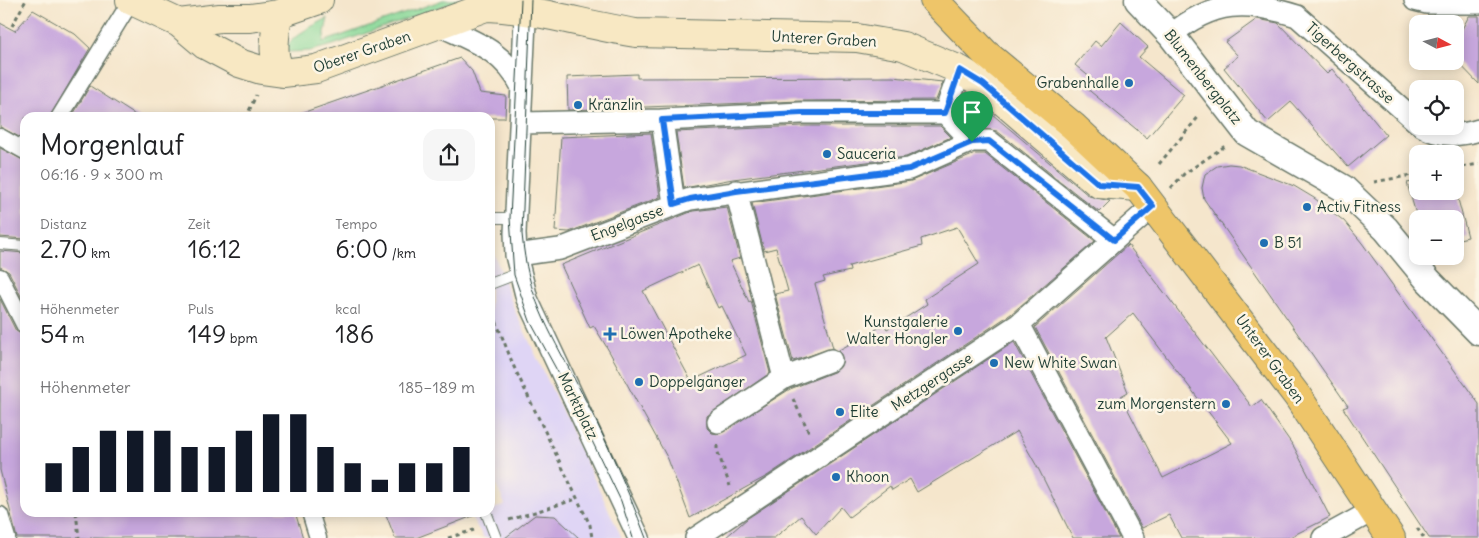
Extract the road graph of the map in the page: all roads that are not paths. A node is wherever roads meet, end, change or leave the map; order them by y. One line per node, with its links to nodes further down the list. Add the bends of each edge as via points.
1 (130, 0): 8 (main road, Oberer Graben); 14 (street)
2 (934, 0): 25 (main road, Unterer Graben, via 985,53 1074,126)
3 (1138, 0): 10 (street, Blumenbergplatz)
4 (1414, 0): 5 (street)
5 (1479, 3)
6 (512, 4): 9 (main road, Oberer Graben); 11 (main road, Unterer Graben, via 605,28 636,32 857,38 903,46); 13 (street, Marktplatz)
7 (296, 6): 8 (main road, via 250,18); 12 (main road, via 274,56)
8 (175, 12): 12 (main road, Oberer Graben, via 226,58 261,70)
9 (439, 25): 12 (main road, Oberer Graben, via 316,69); 13 (street, via 484,44 508,66)
10 (1171, 35): 16 (street, Tigerbergstrasse, via 1203,11 1233,0 1282,8 1297,16); 37 (street, Blumenbergplatz, via 1246,133 1343,188 1386,229 1428,280)
11 (960, 70): 15 (street); 25 (main road, Unterer Graben, via 983,84 1099,184)
12 (283, 73)
13 (522, 87): 18 (street, Marktplatz)
14 (63, 112)
15 (945, 113): 17 (street, via 801,113); 22 (street)
16 (1409, 116)
17 (662, 120): 18 (street); 26 (street)
18 (522, 123): 28 (street, Marktplatz)
19 (1479, 130): 20 (street)
20 (1464, 133)
21 (0, 137): 23 (street)
22 (972, 142): 24 (street, Engelgasse, via 909,169); 29 (street, via 989,141)
23 (20, 148)
24 (736, 191): 26 (street, Engelgasse); 39 (street)
25 (1145, 197): 29 (street, Metzgergasse); 41 (main road, Unterer Graben, via 1298,396)
26 (674, 204): 32 (street, Engelgasse)
27 (495, 218): 28 (lane)
28 (516, 218): 32 (street, Marktplatz)
29 (1114, 240): 36 (street, Metzgergasse)
30 (0, 244): 31 (lane)
31 (20, 246)
32 (518, 264): 34 (lane); 48 (street, Marktplatz, via 527,299)
33 (0, 277): 35 (street)
34 (495, 280)
35 (20, 316)
36 (1019, 324): 49 (street, Metzgergasse); 50 (street)
37 (1479, 332)
38 (831, 360): 39 (street)
39 (788, 386): 40 (street)
40 (718, 422)
41 (1374, 510): 51 (street); 52 (main road, Unterer Graben)
42 (0, 515): 45 (street)
43 (312, 517): 46 (street)
44 (488, 517): 47 (lane)
45 (7, 538)
46 (318, 538)
47 (496, 538)
48 (639, 538)
49 (696, 538)
50 (1133, 538)
51 (1323, 538)
52 (1391, 538)

